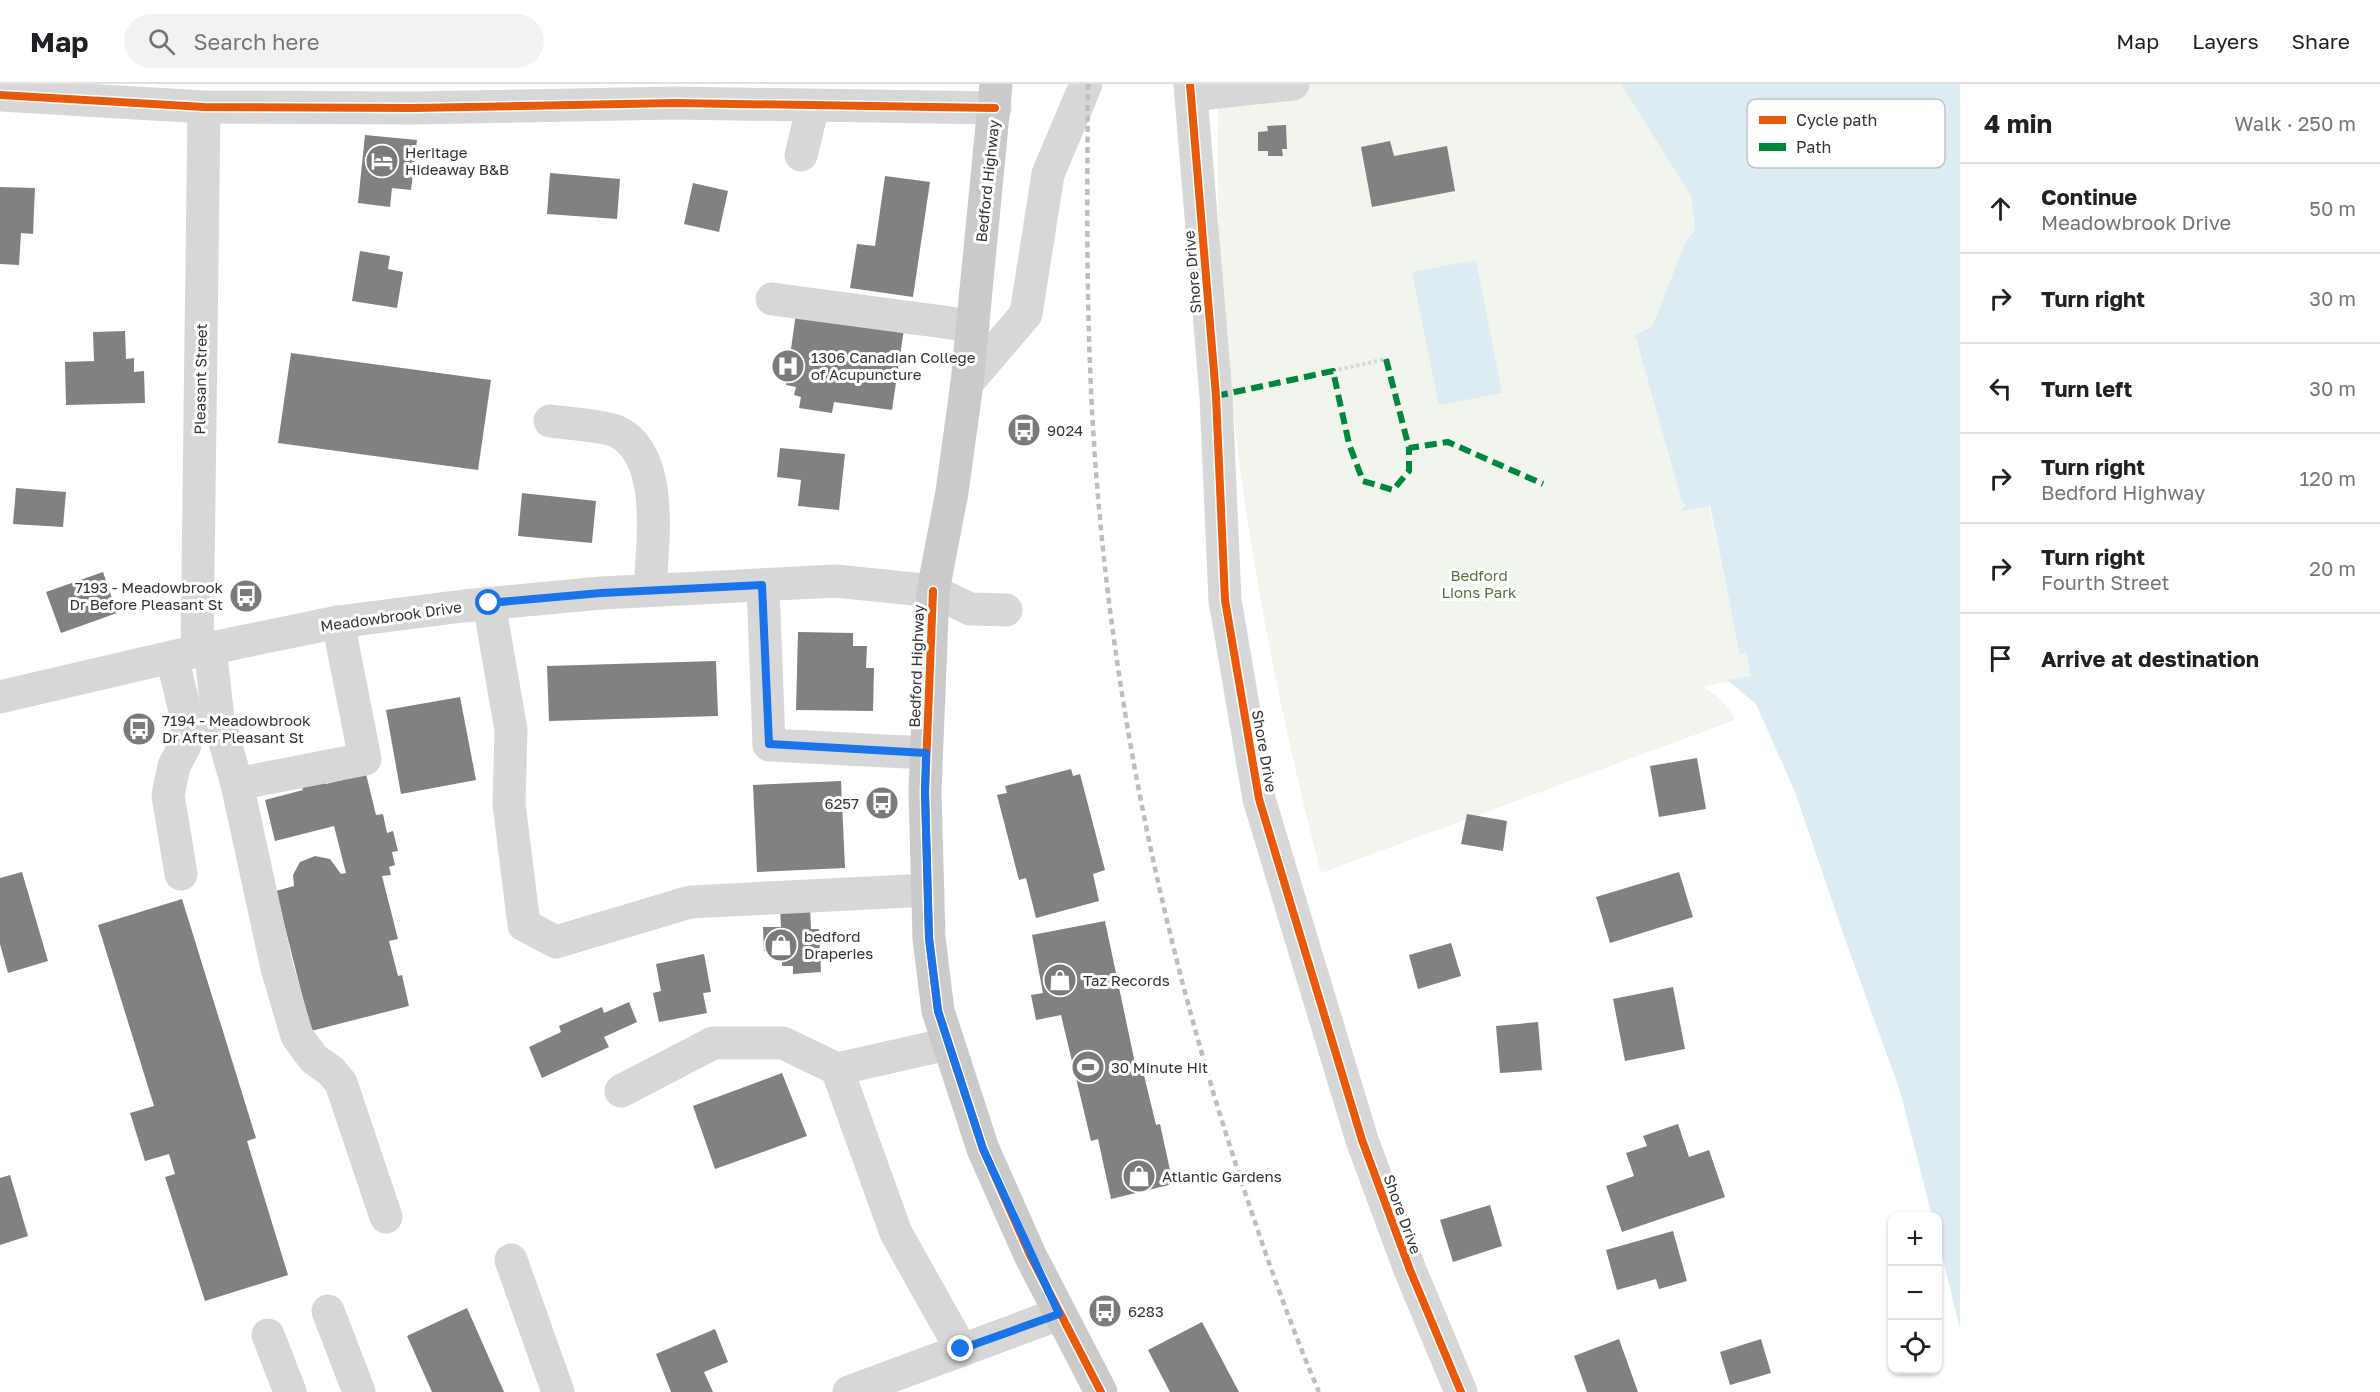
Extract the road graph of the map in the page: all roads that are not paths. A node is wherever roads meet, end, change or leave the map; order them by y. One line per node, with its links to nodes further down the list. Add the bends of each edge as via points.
1 (1086, 84): 13 (street, via 1048,174 1026,314)
2 (1293, 84): 3 (street)
3 (1191, 89): 41 (street, Shore Drive, via 1216,396 1225,600 1259,799 1362,1140)
4 (676, 94): 6 (street); 8 (street)
5 (0, 95): 9 (street)
6 (413, 96): 9 (street)
7 (995, 96): 8 (street); 12 (main road, Bedford Highway)
8 (813, 106): 10 (street)
9 (204, 107): 21 (street, Pleasant Street)
10 (801, 156)
11 (772, 299): 12 (street)
12 (973, 326): 13 (main road, Bedford Highway)
13 (967, 383): 17 (main road, Bedford Highway)
14 (550, 421): 16 (street, via 618,431 641,453 653,498)
15 (762, 585): 16 (street, Meadowbrook Drive); 17 (street, Meadowbrook Drive, via 836,581); 23 (street, via 769,744)
16 (650, 590): 18 (street, Meadowbrook Drive)
17 (933, 591): 19 (street, via 970,609); 23 (main road, Bedford Highway)
18 (489, 603): 20 (street, Meadowbrook Drive); 26 (street, via 511,730 510,804 524,925 556,942 690,902)
19 (1006, 610)
20 (338, 622): 21 (street, Meadowbrook Drive); 24 (street, via 365,759)
21 (193, 652): 22 (street, Meadowbrook Drive); 24 (street); 25 (street, via 185,746 174,766 168,795)
22 (0, 697)
23 (926, 753): 26 (main road, Bedford Highway)
24 (237, 784): 30 (street, via 277,968 297,1036 314,1059 341,1083)
25 (181, 874)
26 (928, 890): 27 (main road, Bedford Highway, via 938,1011)
27 (948, 1044): 28 (street); 33 (main road, Bedford Highway, via 983,1149)
28 (837, 1069): 29 (street, via 783,1043 713,1043); 35 (street, via 896,1233)
29 (621, 1091)
30 (386, 1217)
31 (511, 1260): 38 (street)
32 (328, 1311): 37 (street)
33 (1059, 1314): 35 (street); 40 (main road, Bedford Highway)
34 (268, 1335): 36 (street)
35 (961, 1349): 39 (street)
36 (290, 1392)
37 (359, 1392)
38 (558, 1392)
39 (849, 1392)
40 (1101, 1392)
41 (1461, 1392)

